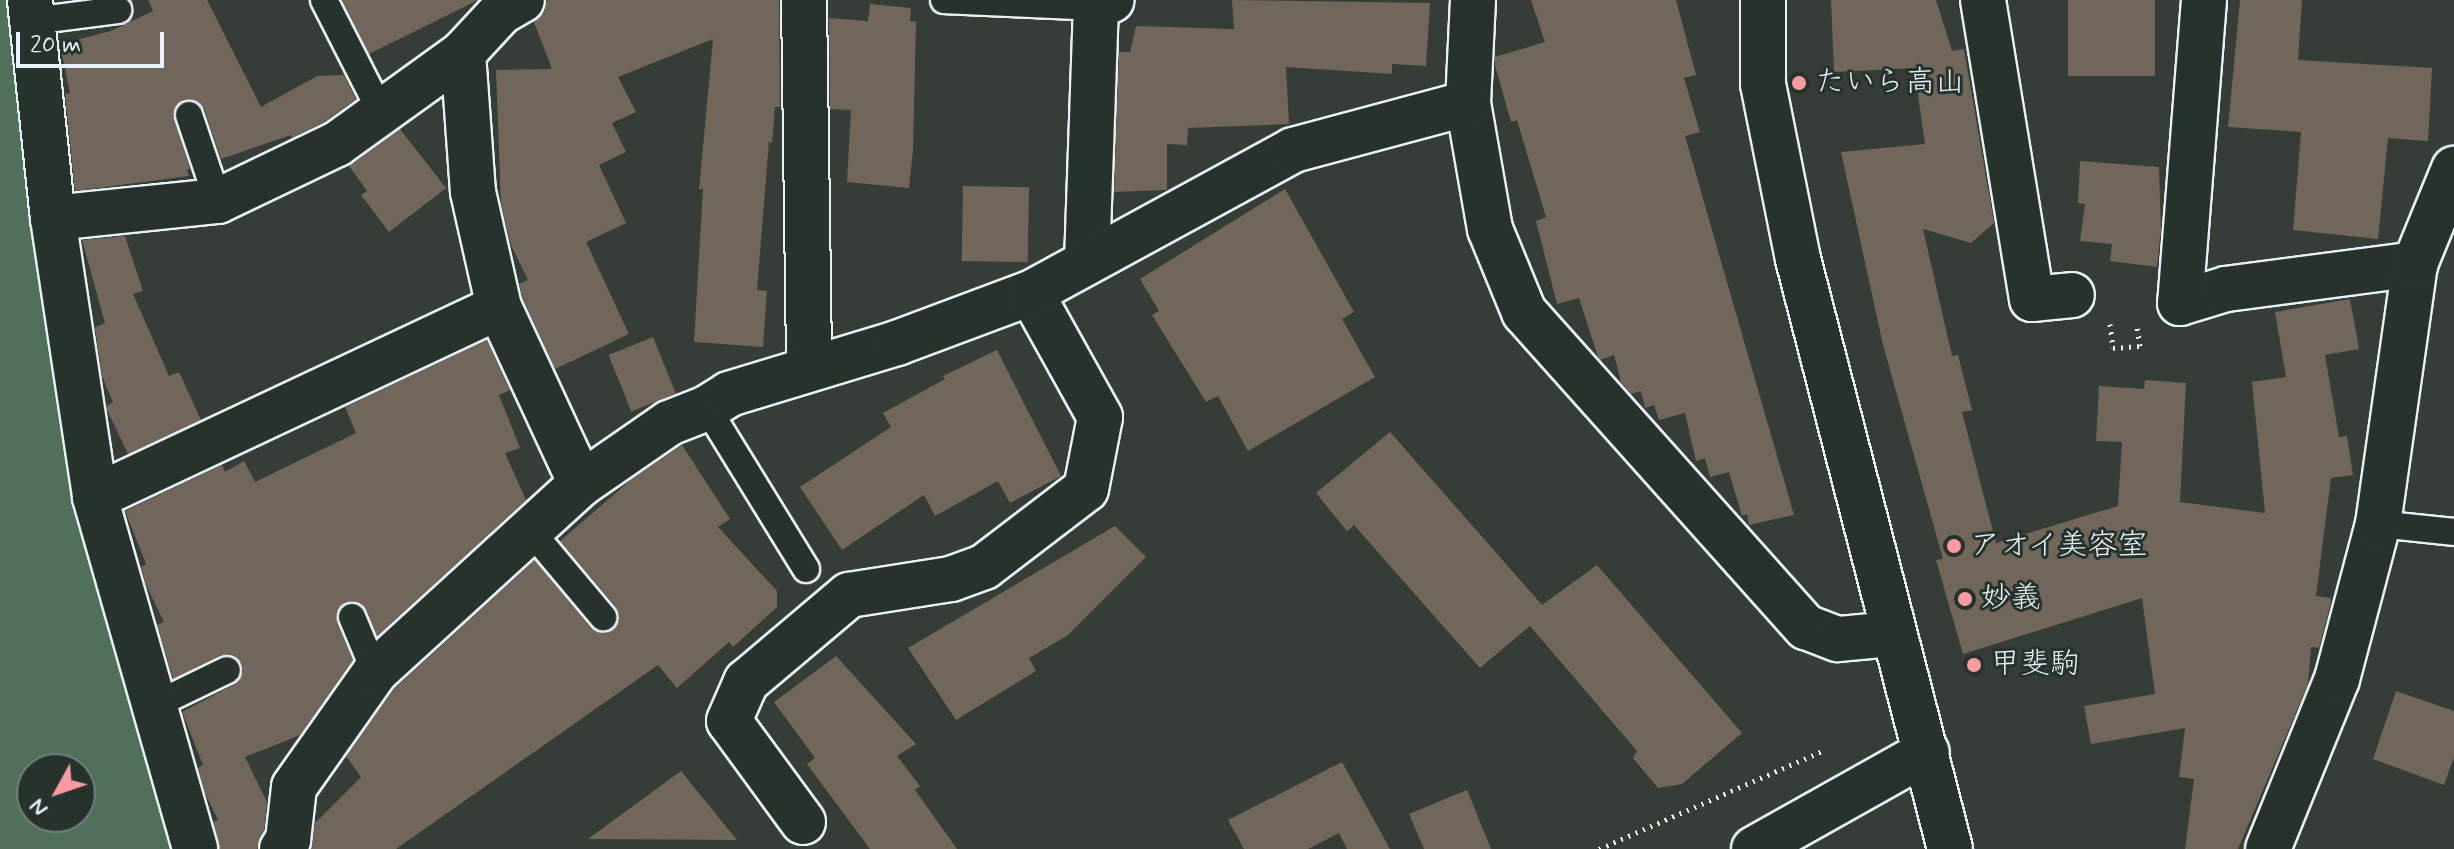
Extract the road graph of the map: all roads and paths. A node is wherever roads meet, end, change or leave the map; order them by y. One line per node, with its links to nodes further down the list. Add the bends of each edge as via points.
1 (324, 0): 14 (lane)
2 (522, 0): 12 (street, via 501,12)
3 (804, 0): 25 (street)
4 (944, 0): 9 (lane)
5 (1473, 0): 13 (street)
6 (1763, 0): 35 (street, via 1763,84 1798,259)
7 (1983, 0): 22 (street, via 2032,299)
8 (2204, 0): 23 (street)
9 (1104, 4): 19 (street)
10 (32, 10): 11 (lane); 18 (street)
11 (118, 10)
12 (463, 53): 14 (street); 24 (street, via 473,192)
13 (1468, 103): 19 (street, via 1293,150); 35 (street, via 1490,229 1524,312 1806,627 1838,639)
14 (381, 112): 17 (street, via 337,144)
15 (189, 115): 17 (lane)
16 (2454, 169): 20 (street)
17 (218, 201): 18 (street)
18 (53, 218): 28 (street)
19 (1087, 262): 21 (street)
20 (2415, 264): 23 (street, via 2226,289); 29 (street)
21 (1031, 293): 25 (street); 41 (street, via 1100,417 1086,489 984,567 951,579 849,595 746,682 729,721)
22 (2072, 295): 23 (path, via 2106,293 2113,348 2140,346 2132,299)
23 (2180, 303)
24 (499, 307): 27 (street); 28 (street)
25 (809, 369): 26 (street, via 729,394)
26 (707, 408): 27 (street, via 669,423); 32 (lane)
27 (581, 484): 30 (street)
28 (95, 497): 38 (street)
29 (2378, 524): 31 (lane); 47 (street, via 2337,679)
30 (530, 530): 34 (lane); 37 (street)
31 (2454, 532)
32 (806, 569)
33 (352, 617): 37 (lane)
34 (603, 617)
35 (1892, 634): 40 (street)
36 (227, 670): 38 (lane)
37 (375, 672): 43 (street, via 294,787 288,840)
38 (153, 706): 42 (street)
39 (1833, 746): 44 (path)
40 (1927, 752): 45 (street); 46 (street)
41 (803, 822)
42 (195, 849)
43 (282, 849)
44 (1599, 849)
45 (1754, 849)
46 (1950, 849)
47 (2268, 849)

